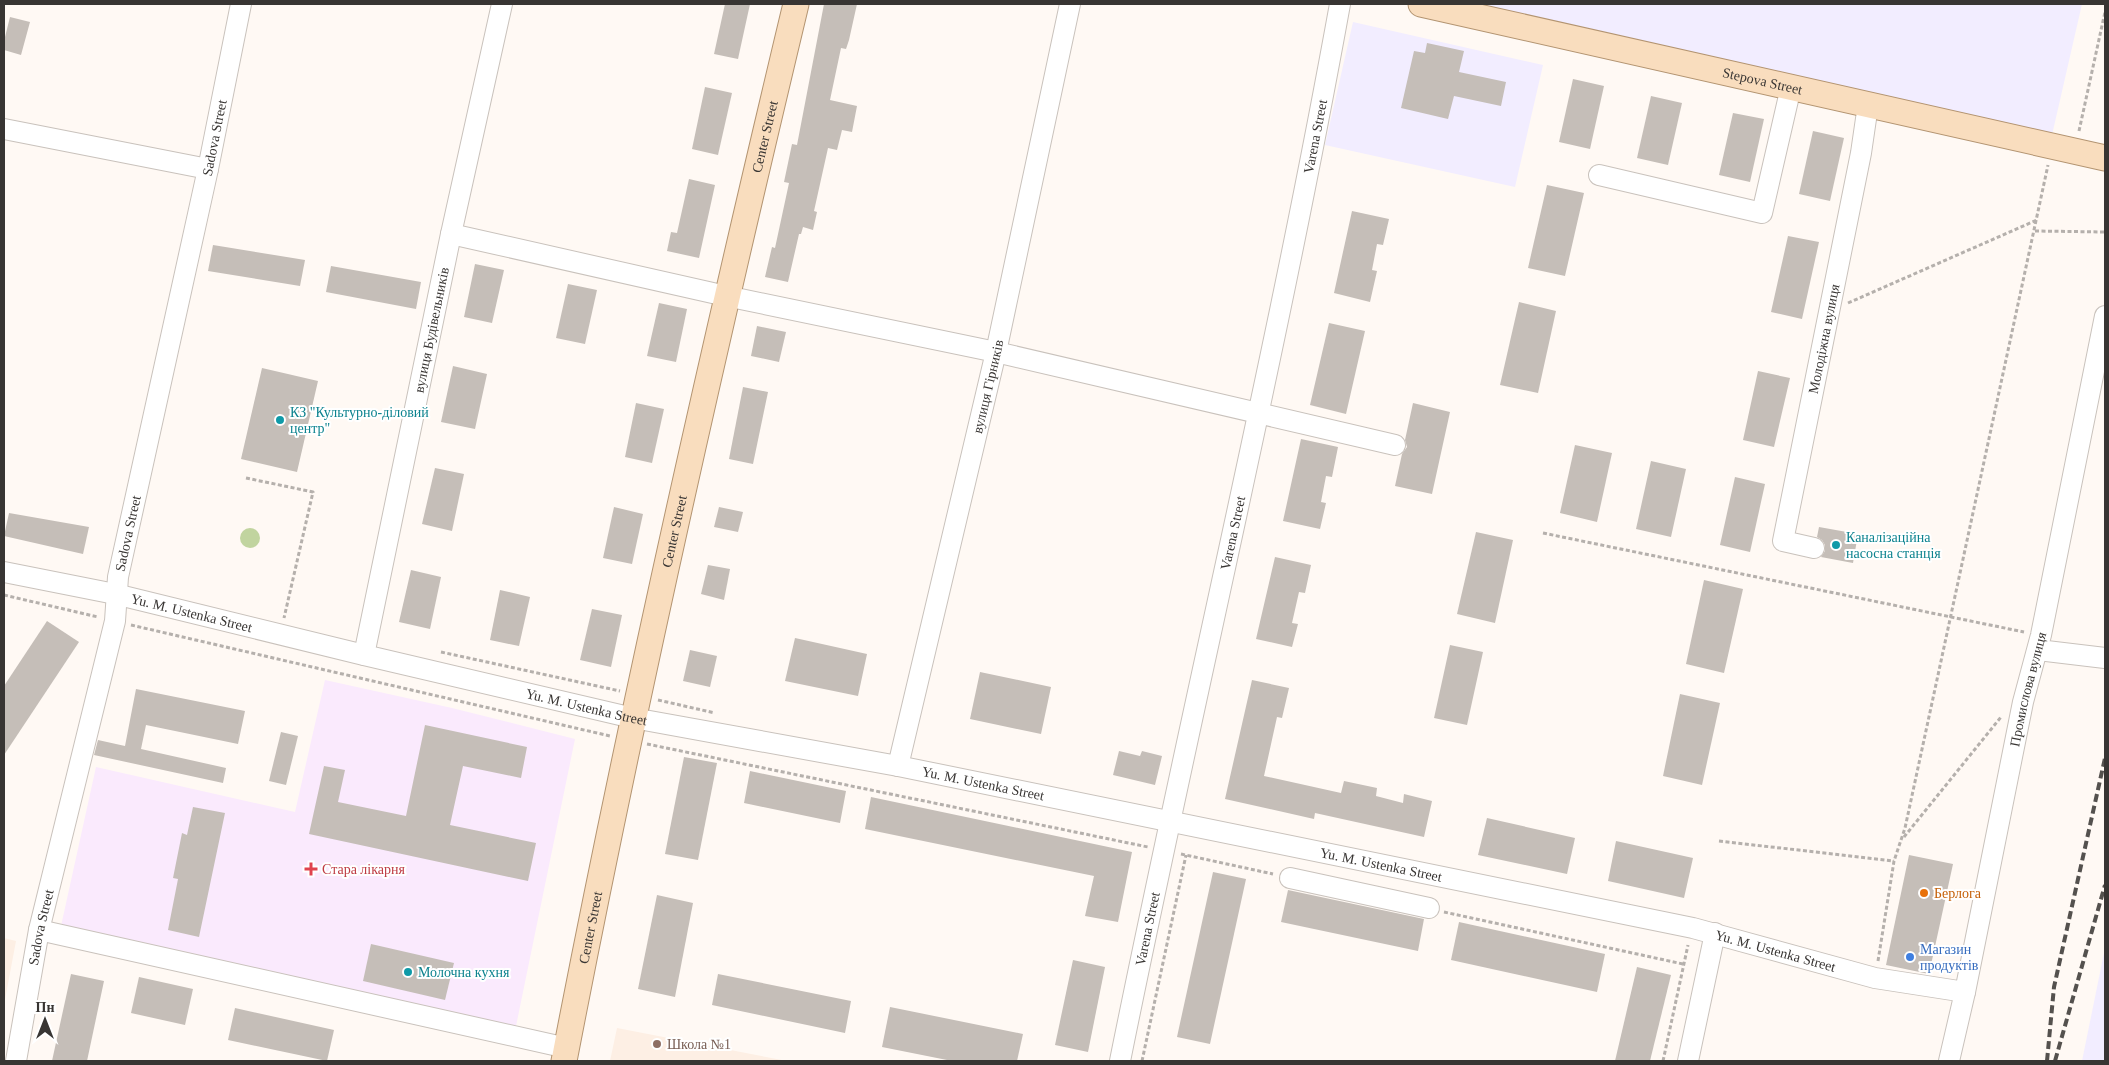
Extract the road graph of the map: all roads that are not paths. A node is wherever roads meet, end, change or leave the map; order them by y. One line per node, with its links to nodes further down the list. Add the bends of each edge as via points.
1 (240, 4): 11 (street, Sadova Street)
2 (502, 4): 13 (street, вулиця Будівельників)
3 (796, 4): 14 (main road, Center Street)
4 (1070, 4): 16 (street, вулиця Гірників)
5 (1340, 4): 17 (street, Varena Street)
6 (1420, 4): 7 (main road, Stepova Street)
7 (1791, 88): 8 (main road, Stepova Street); 12 (street, via 1762,213)
8 (1868, 105): 10 (main road, Stepova Street); 19 (street, Молодіжна вулиця, via 1783,542)
9 (4, 129): 11 (street)
10 (2105, 158)
11 (208, 169): 21 (street, Sadova Street)
12 (1599, 175)
13 (451, 234): 14 (street); 23 (street, вулиця Будівельників)
14 (726, 296): 16 (street); 25 (main road, Center Street)
15 (2105, 316): 22 (street, Промислова вулиця)
16 (996, 352): 17 (street); 26 (street, вулиця Гірників)
17 (1259, 414): 18 (street); 27 (street, Varena Street)
18 (1395, 446)
19 (1814, 548)
20 (4, 572): 21 (street, Yu. M. Ustenka Street)
21 (115, 594): 23 (street, Yu. M. Ustenka Street); 30 (street, Sadova Street, via 115,621)
22 (2039, 642): 24 (street); 32 (street, Промислова вулиця, via 2021,710)
23 (364, 655): 25 (street, Yu. M. Ustenka Street)
24 (2105, 658)
25 (633, 718): 26 (street, Yu. M. Ustenka Street); 33 (main road, Center Street)
26 (898, 766): 27 (street, Yu. M. Ustenka Street)
27 (1170, 821): 31 (street, Yu. M. Ustenka Street); 35 (street, Varena Street)
28 (1290, 878): 29 (street)
29 (1429, 908)
30 (39, 930): 33 (street); 34 (street, Sadova Street)
31 (1715, 933): 32 (street, Yu. M. Ustenka Street, via 1875,978); 36 (street)
32 (1965, 992): 37 (street, Промислова вулиця)
33 (565, 1054)
34 (16, 1061)
35 (1120, 1061)
36 (1688, 1061)
37 (1948, 1061)

